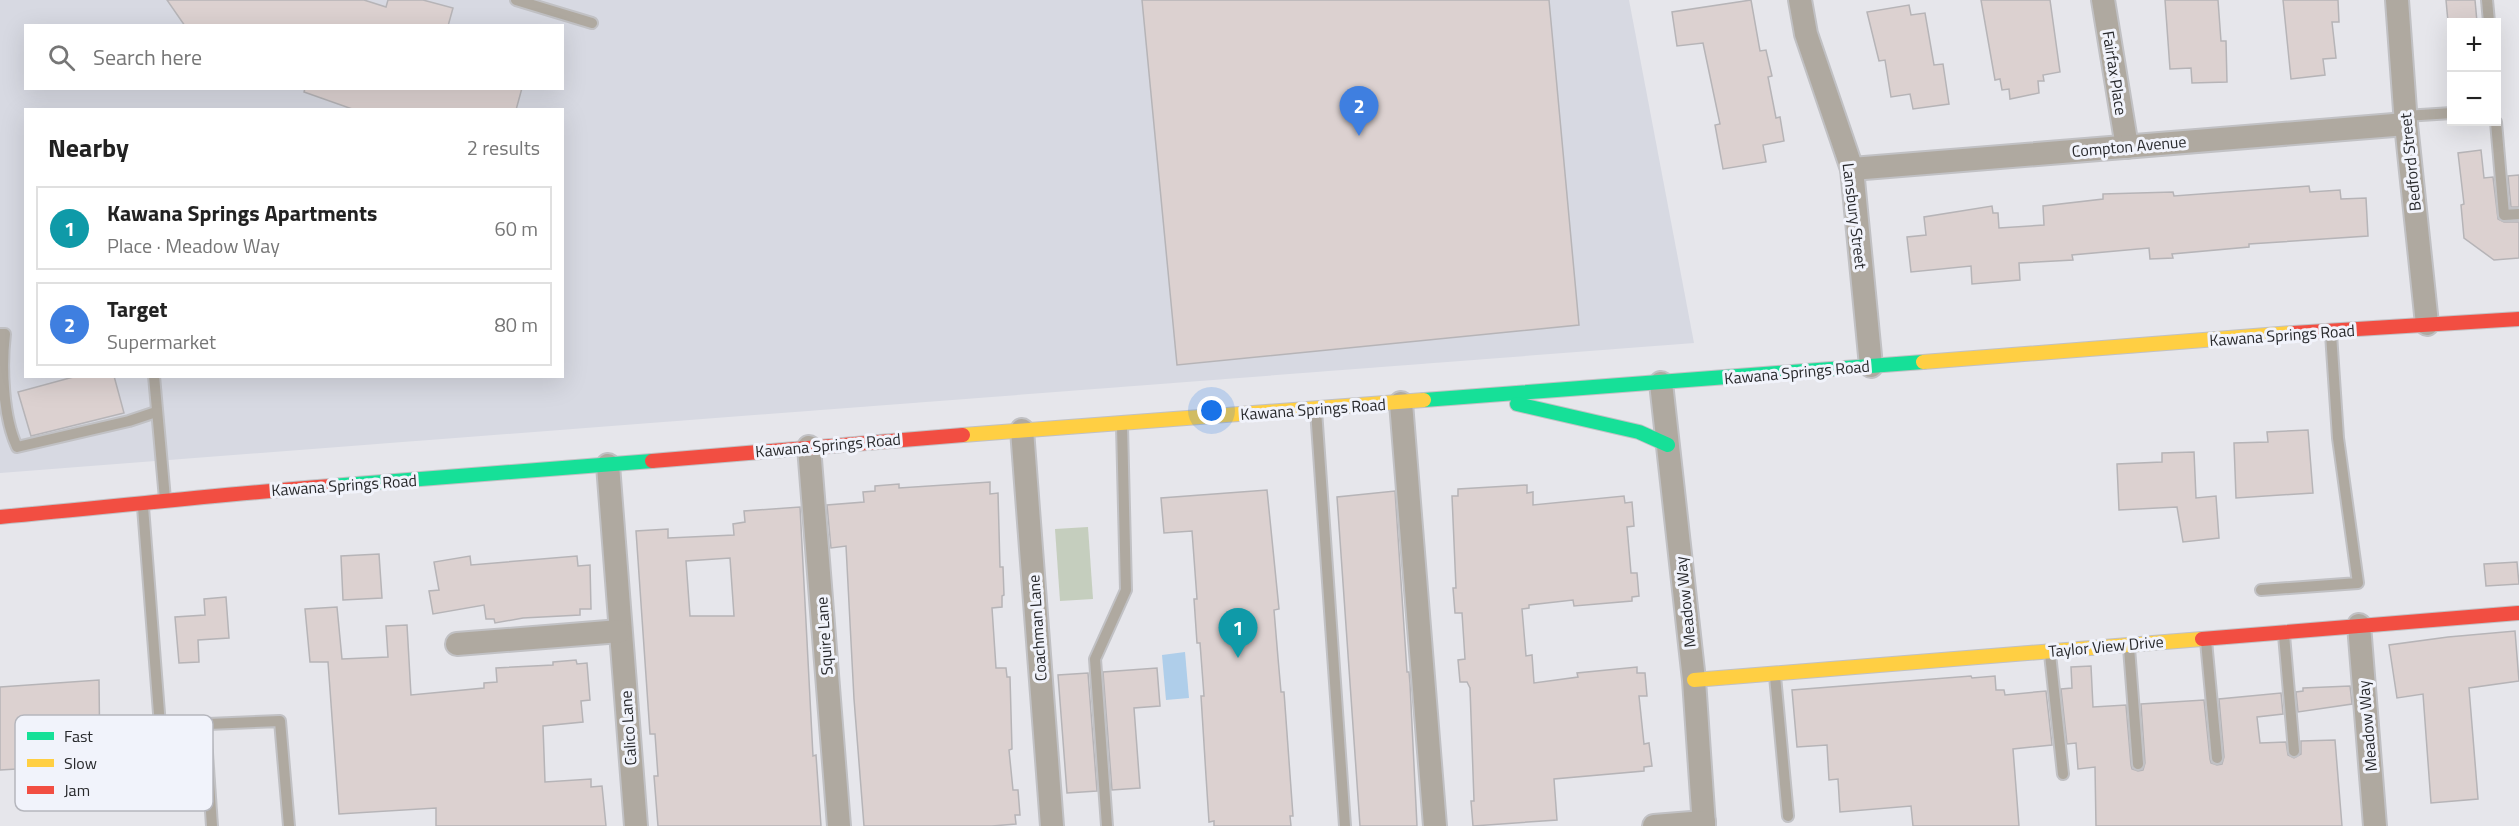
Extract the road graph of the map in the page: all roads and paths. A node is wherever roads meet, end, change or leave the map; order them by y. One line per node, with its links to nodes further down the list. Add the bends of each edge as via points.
1 (516, 0): 7 (lane)
2 (1800, 0): 12 (street, Lansbury Street, via 1806,34)
3 (2103, 0): 11 (street, Fairfax Place)
4 (2397, 0): 9 (street, Bedford Street)
5 (2487, 0): 6 (lane)
6 (2489, 18)
7 (592, 23)
8 (2447, 114): 9 (lane)
9 (2406, 120): 11 (street, Compton Avenue); 15 (street, Bedford Street)
10 (2496, 126): 13 (lane, via 2504,215)
11 (2127, 147): 12 (street, Compton Avenue)
12 (1852, 169): 18 (street, Lansbury Street)
13 (2519, 214)
14 (2519, 319): 15 (street, Kawana Springs Road)
15 (2427, 324): 16 (street, Kawana Springs Road)
16 (2331, 331): 18 (street, Kawana Springs Road); 33 (lane, via 2338,438 2358,583)
17 (3, 334): 24 (lane, via 9,428 17,447)
18 (1871, 366): 20 (street, Kawana Springs Road)
19 (154, 378): 24 (lane)
20 (1661, 383): 21 (street, Kawana Springs Road); 27 (street, Meadow Way)
21 (1484, 396): 22 (street, Kawana Springs Road); 27 (street, via 1639,432)
22 (1401, 403): 23 (street, Kawana Springs Road); 60 (street)
23 (1316, 408): 25 (street, Kawana Springs Road); 59 (lane)
24 (156, 412): 30 (lane)
25 (1122, 423): 26 (street, Kawana Springs Road); 58 (lane, via 1126,590 1095,659)
26 (1022, 430): 28 (street, Kawana Springs Road); 57 (street, Coachman Lane)
27 (1668, 445): 43 (street, Meadow Way)
28 (809, 447): 29 (street, Kawana Springs Road); 56 (street, Squire Lane)
29 (608, 465): 30 (street, Kawana Springs Road); 36 (street, Calico Lane)
30 (165, 500): 31 (street, Kawana Springs Road)
31 (143, 504): 32 (street, Kawana Springs Road); 44 (lane)
32 (0, 517)
33 (2261, 590)
34 (2518, 613): 35 (street, Taylor View Drive)
35 (2359, 625): 37 (street, Taylor View Drive); 62 (street, Meadow Way)
36 (620, 631): 39 (street); 55 (street, Calico Lane)
37 (2283, 632): 38 (street, Taylor View Drive); 46 (lane)
38 (2206, 638): 40 (street, Taylor View Drive); 47 (lane)
39 (457, 644)
40 (2128, 644): 41 (street, Taylor View Drive); 48 (lane)
41 (2050, 651): 42 (street, Taylor View Drive); 49 (lane)
42 (1775, 673): 43 (street, Taylor View Drive); 51 (lane)
43 (1694, 680): 52 (street, Meadow Way)
44 (159, 715)
45 (213, 724): 54 (lane, via 280,721)
46 (2294, 751)
47 (2217, 759)
48 (2138, 764)
49 (2063, 774)
50 (211, 811): 53 (lane)
51 (1788, 816)
52 (1704, 824): 61 (street, Meadow Way)
53 (212, 826)
54 (289, 826)
55 (636, 826)
56 (839, 826)
57 (1052, 826)
58 (1107, 826)
59 (1346, 826)
60 (1435, 826)
61 (1654, 826)
62 (2375, 826)

